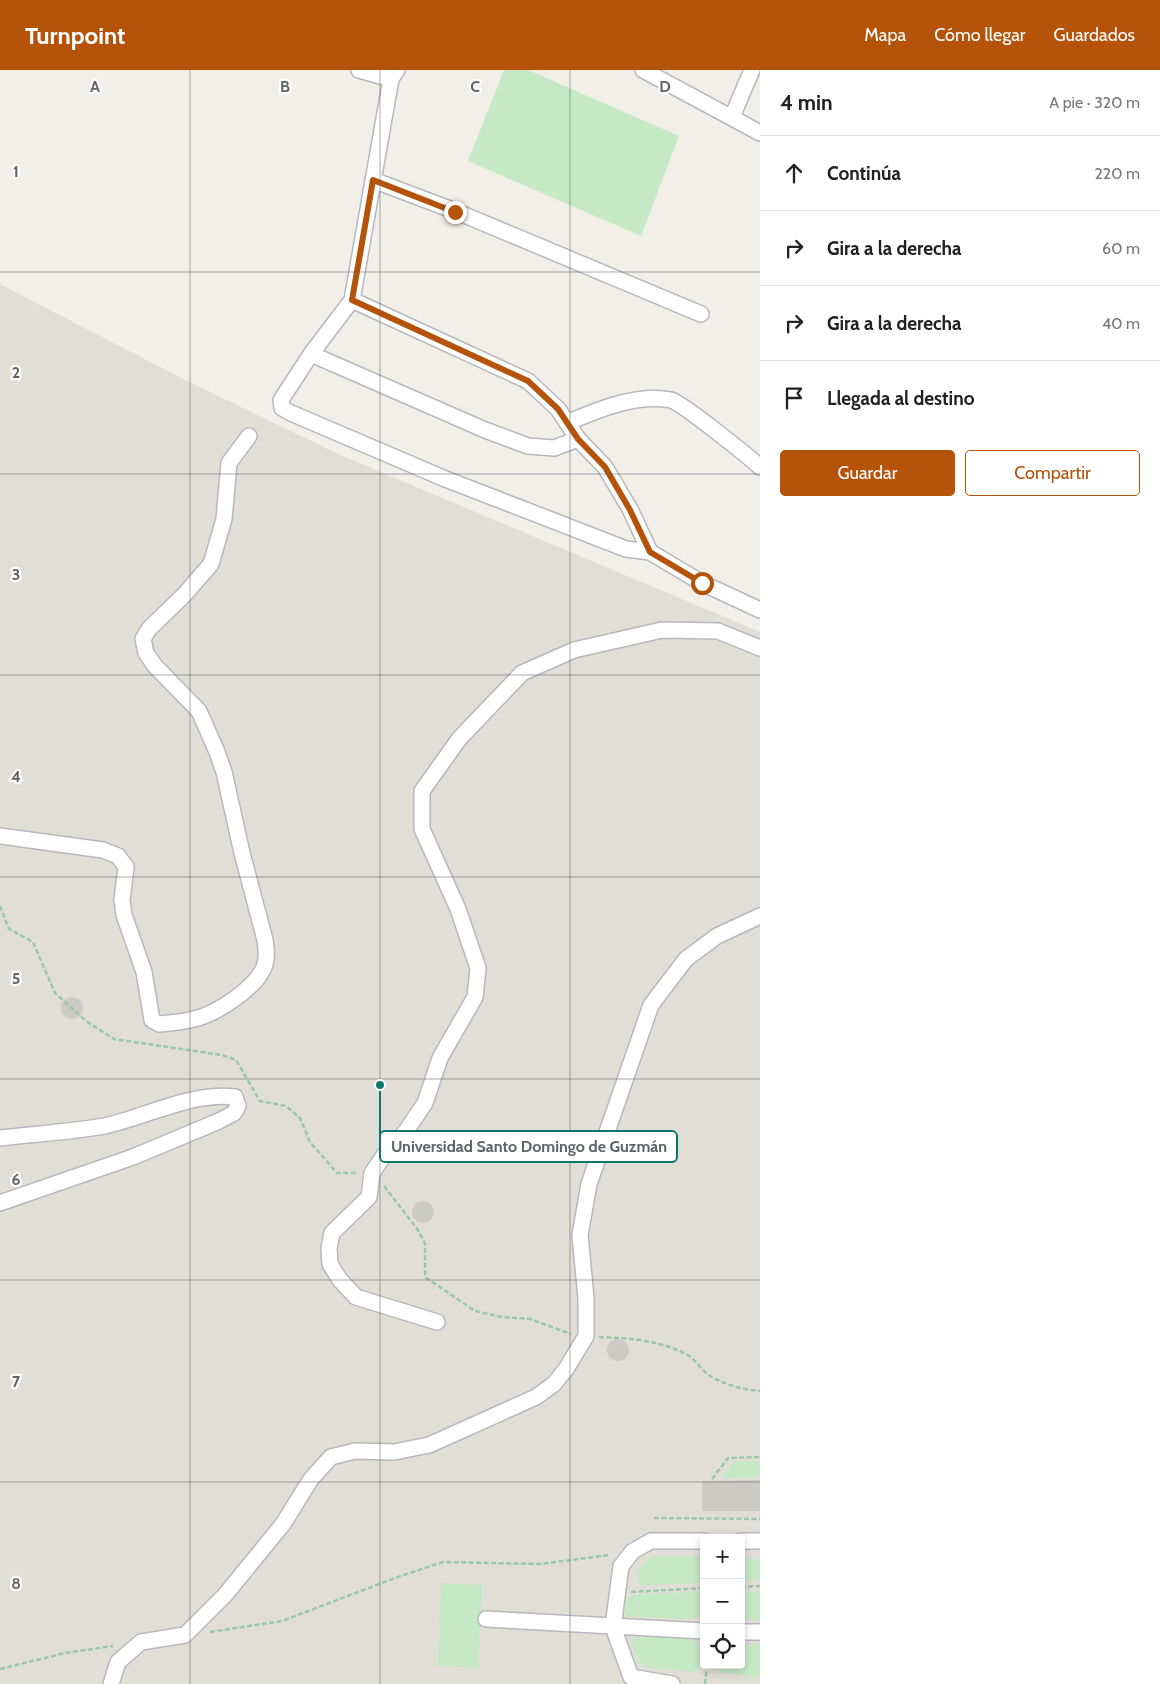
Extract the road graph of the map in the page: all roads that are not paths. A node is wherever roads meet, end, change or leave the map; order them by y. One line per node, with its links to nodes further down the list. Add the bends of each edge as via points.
1 (359, 70): 4 (street)
2 (643, 70): 5 (street)
3 (752, 70): 5 (street)
4 (394, 74): 7 (street)
5 (732, 117): 6 (street)
6 (760, 133)
7 (373, 180): 8 (street); 9 (street)
8 (352, 300): 10 (street); 11 (street, via 528,381 558,409)
9 (701, 314)
10 (312, 354): 13 (street, via 528,446 554,448); 15 (street, via 281,400 282,408 443,478 626,549)
11 (567, 423): 13 (street); 14 (street, via 600,409 644,399 672,400)
12 (249, 436): 18 (street, via 229,463 224,519 211,564 143,639 146,653 155,666 199,711 217,752 265,940 265,966 255,981 224,1006 196,1019 159,1024 152,1020 144,972 124,915 122,900 126,867 118,856 103,850)
13 (578, 439): 15 (street, via 605,467)
14 (760, 467)
15 (650, 552): 16 (street, via 702,583)
16 (760, 610)
17 (760, 648): 22 (street, via 718,631 662,630 574,650 522,673 459,739 422,791 422,829 458,910 478,968 475,997 440,1058 425,1103 406,1132 372,1172 370,1197 332,1233 329,1248 330,1264 356,1297)
18 (0, 836)
19 (760, 916): 31 (street, via 717,936 686,959 651,1005 589,1184 580,1235 586,1336 554,1384 536,1397 429,1445 394,1452 355,1451 331,1457 311,1479 283,1524 226,1595 185,1635 140,1642 118,1662)
20 (0, 1138): 21 (street, via 103,1126 206,1098 235,1097 238,1106 234,1113 219,1121 142,1153)
21 (0, 1204)
22 (437, 1322)
23 (700, 1541): 27 (street, via 651,1542 633,1551 620,1566)
24 (745, 1541): 25 (street)
25 (760, 1541)
26 (486, 1619): 27 (street)
27 (612, 1628): 28 (street); 32 (street, via 632,1677)
28 (700, 1630)
29 (745, 1632): 30 (street)
30 (760, 1632)
31 (111, 1684)
32 (672, 1684)

